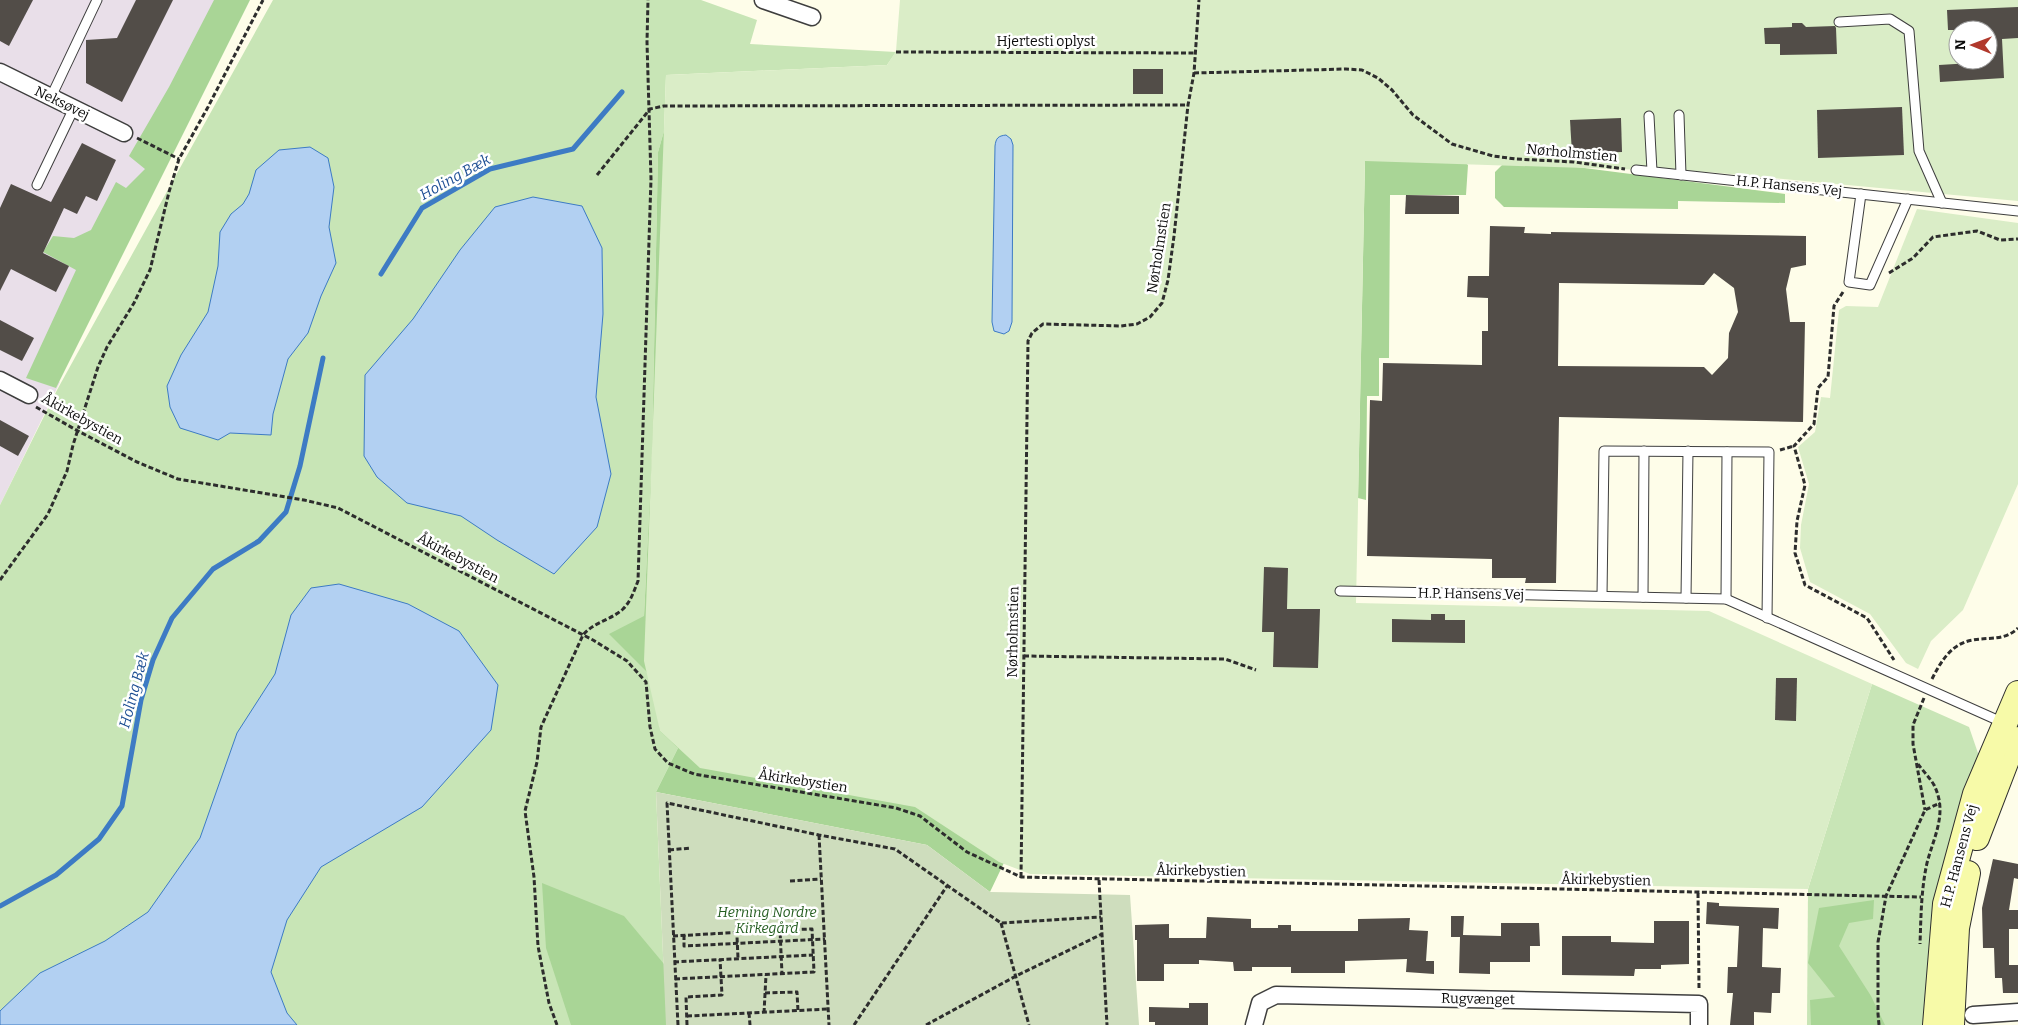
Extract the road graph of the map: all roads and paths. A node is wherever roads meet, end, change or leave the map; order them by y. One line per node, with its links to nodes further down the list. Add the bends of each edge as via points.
1 (97, 0): 12 (lane)
2 (263, 0): 19 (path)
3 (648, 0): 15 (path)
4 (763, 0): 6 (street)
5 (1199, 0): 9 (path)
6 (812, 17)
7 (1839, 22): 27 (lane, via 1890,19 1909,31 1919,151)
8 (896, 52): 9 (path, Hjertesti oplyst)
9 (1195, 53): 11 (path)
10 (0, 72): 12 (street, Neksøvej)
11 (1194, 73): 13 (path, Nørholmstien); 20 (path, Nørholmstien, via 1362,70 1378,78 1413,115 1452,144 1516,160 1574,162)
12 (51, 97): 14 (street, Neksøvej)
13 (1188, 105): 15 (path, via 664,106); 47 (path, Nørholmstien, via 1174,236 1162,303 1150,317 1137,324 1042,324 1028,341)
14 (74, 108): 18 (street, Neksøvej); 24 (lane)
15 (650, 109): 22 (path); 46 (path, via 651,179 638,581 622,610 589,628)
16 (1679, 115): 23 (lane)
17 (1650, 116): 21 (lane)
18 (124, 133): 19 (path)
19 (179, 159): 34 (path, via 150,270 98,367)
20 (1636, 170): 21 (lane, H.P. Hansens Vej)
21 (1652, 172): 23 (lane, H.P. Hansens Vej)
22 (597, 174)
23 (1682, 175): 25 (lane, H.P. Hansens Vej)
24 (37, 186)
25 (1861, 194): 26 (lane, H.P. Hansens Vej); 30 (lane)
26 (1908, 199): 27 (lane, H.P. Hansens Vej); 31 (lane)
27 (1942, 203): 28 (lane, H.P. Hansens Vej)
28 (2018, 211)
29 (2018, 239): 31 (path, via 2000,240 1977,232 1933,237 1913,258)
30 (1849, 282): 31 (lane); 49 (path, via 1834,306 1828,377 1818,388 1814,424 1794,446 1805,485 1797,521 1795,553 1805,585 1867,618)
31 (1870, 285)
32 (0, 380): 33 (street)
33 (29, 395): 34 (path, Åkirkebystien, via 30,403)
34 (78, 432): 38 (path, via 67,471 48,514); 46 (path, Åkirkebystien, via 178,479 338,508)
35 (1644, 451): 36 (lane); 40 (lane, via 1604,451); 41 (lane)
36 (1688, 452): 37 (lane); 42 (lane)
37 (1727, 452): 43 (lane); 44 (lane, via 1769,452)
38 (0, 580)
39 (1340, 591): 40 (lane, H.P. Hansens Vej)
40 (1602, 596): 41 (lane, H.P. Hansens Vej)
41 (1643, 597): 42 (lane, H.P. Hansens Vej)
42 (1686, 598): 43 (lane, H.P. Hansens Vej)
43 (1726, 599): 44 (lane, H.P. Hansens Vej)
44 (1767, 618): 49 (lane, H.P. Hansens Vej)
45 (2018, 628): 50 (path, via 1995,639 1972,640 1953,649 1941,660)
46 (583, 635): 58 (path, Åkirkebystien, via 627,661 646,682 655,749 668,763 694,774 896,808 920,816 967,852); 97 (path, via 541,726 537,762 525,811 534,877 538,946 549,1003)
47 (1024, 656): 48 (path, via 1225,659); 58 (path, Nørholmstien)
48 (1256, 670)
49 (1906, 679): 50 (lane, H.P. Hansens Vej)
50 (1928, 689): 52 (lane, H.P. Hansens Vej); 53 (path, via 1913,726)
51 (2018, 693): 52 (street, H.P. Hansens Vej)
52 (2012, 727): 96 (street, H.P. Hansens Vej, via 1972,850 1957,928); 109 (street, H.P. Hansens Vej, via 1975,794 1944,904)
53 (1918, 764): 54 (path); 54 (path, via 1934,785 1940,802)
54 (1925, 810): 64 (path)
55 (819, 836): 57 (path, via 666,803); 59 (path); 62 (path, via 895,848)
56 (690, 848): 57 (path)
57 (669, 850): 73 (path)
58 (1021, 877): 61 (path, Åkirkebystien)
59 (822, 879): 60 (path); 74 (path)
60 (790, 880)
61 (1099, 880): 63 (path, Åkirkebystien); 67 (path)
62 (946, 886): 68 (path); 102 (path)
63 (1698, 893): 64 (path, Åkirkebystien); 89 (path)
64 (1886, 896): 65 (path, Åkirkebystien); 108 (path, via 1878,942)
65 (1921, 897)
66 (736, 915): 70 (path)
67 (1101, 917): 68 (path); 71 (path)
68 (1001, 922): 85 (path)
69 (780, 930): 70 (path); 75 (path, via 812,929); 76 (path)
70 (736, 932): 72 (path); 77 (path)
71 (1102, 934): 85 (path); 105 (path)
72 (684, 935): 73 (path); 77 (path, via 684,946)
73 (673, 936): 82 (path)
74 (824, 939): 75 (path); 90 (path)
75 (812, 940): 76 (path); 78 (path)
76 (781, 941): 77 (path); 79 (path)
77 (737, 943): 80 (path)
78 (813, 955): 79 (path); 83 (path, via 814,972)
79 (781, 956): 80 (path); 83 (path)
80 (738, 958): 81 (path)
81 (720, 959): 82 (path); 86 (path)
82 (674, 962): 87 (path)
83 (782, 974): 84 (path)
84 (766, 975): 86 (path); 88 (path)
85 (1016, 976): 103 (path); 104 (path)
86 (720, 977): 87 (path); 95 (path, via 722,996 686,997)
87 (675, 979): 98 (path)
88 (765, 993): 91 (path, via 797,992); 92 (path)
89 (1699, 1004): 106 (street, Rugvænget, via 1276,995 1260,1003); 107 (street)
90 (828, 1009): 91 (path); 101 (path)
91 (798, 1011): 92 (path)
92 (764, 1012): 94 (path)
93 (2018, 1012): 96 (street)
94 (749, 1013): 95 (path); 100 (path)
95 (687, 1016): 99 (path)
96 (1962, 1020)
97 (557, 1025)
98 (678, 1025)
99 (687, 1025)
100 (750, 1025)
101 (829, 1025)
102 (854, 1025)
103 (926, 1025)
104 (1029, 1025)
105 (1106, 1025)
106 (1254, 1025)
107 (1699, 1025)
108 (1880, 1025)
109 (1935, 1025)

